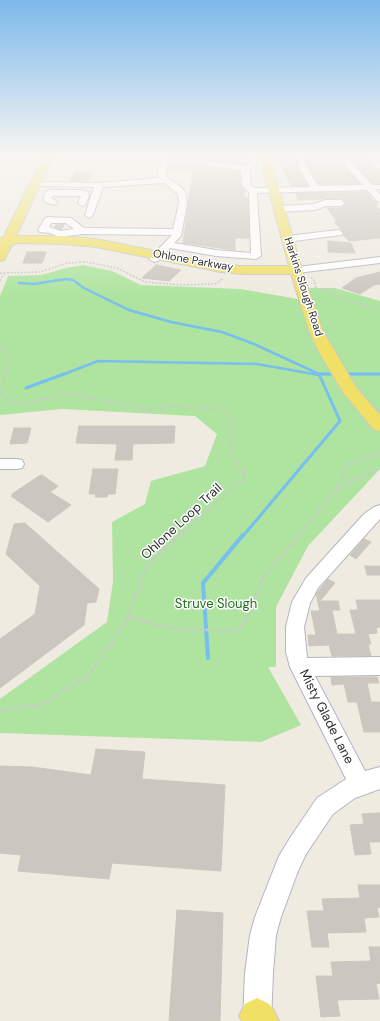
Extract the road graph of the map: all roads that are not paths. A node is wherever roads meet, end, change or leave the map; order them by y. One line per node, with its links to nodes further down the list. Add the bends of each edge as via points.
1 (26, 203): 13 (main road)
2 (95, 203): 8 (street)
3 (183, 203): 10 (street)
4 (254, 203): 14 (street, via 256,256)
5 (277, 203): 7 (main road, Harkins Slough Road)
6 (341, 203): 7 (street)
7 (279, 209): 12 (main road, Harkins Slough Road)
8 (89, 215)
9 (82, 231): 9 (street, via 68,220 56,218 48,220 43,230 52,230 59,234); 10 (street, via 117,231 116,235 119,236 130,236 136,234 136,231)
10 (177, 232): 14 (street)
11 (338, 233): 12 (street)
12 (287, 239): 19 (main road, Harkins Slough Road)
13 (4, 242): 15 (main road); 16 (main road, Ohlone Parkway, via 16,245 94,248)
14 (168, 245): 16 (street)
15 (0, 257)
16 (155, 257): 19 (main road, Ohlone Parkway, via 220,272 244,275)
17 (380, 260): 19 (street, Ohlone Parkway)
18 (380, 265): 19 (street, Ohlone Parkway)
19 (298, 275): 20 (main road, Harkins Slough Road, via 316,331 328,354 349,389)
20 (380, 426)
21 (0, 464): 22 (street)
22 (17, 464)
23 (380, 512): 25 (street, Misty Glade Lane, via 370,518 304,595 295,634)
24 (380, 666): 25 (street)
25 (300, 667): 26 (street, Misty Glade Lane)
26 (370, 781): 27 (street, via 333,799 325,806 288,865 263,935 259,973)
27 (259, 1019)

